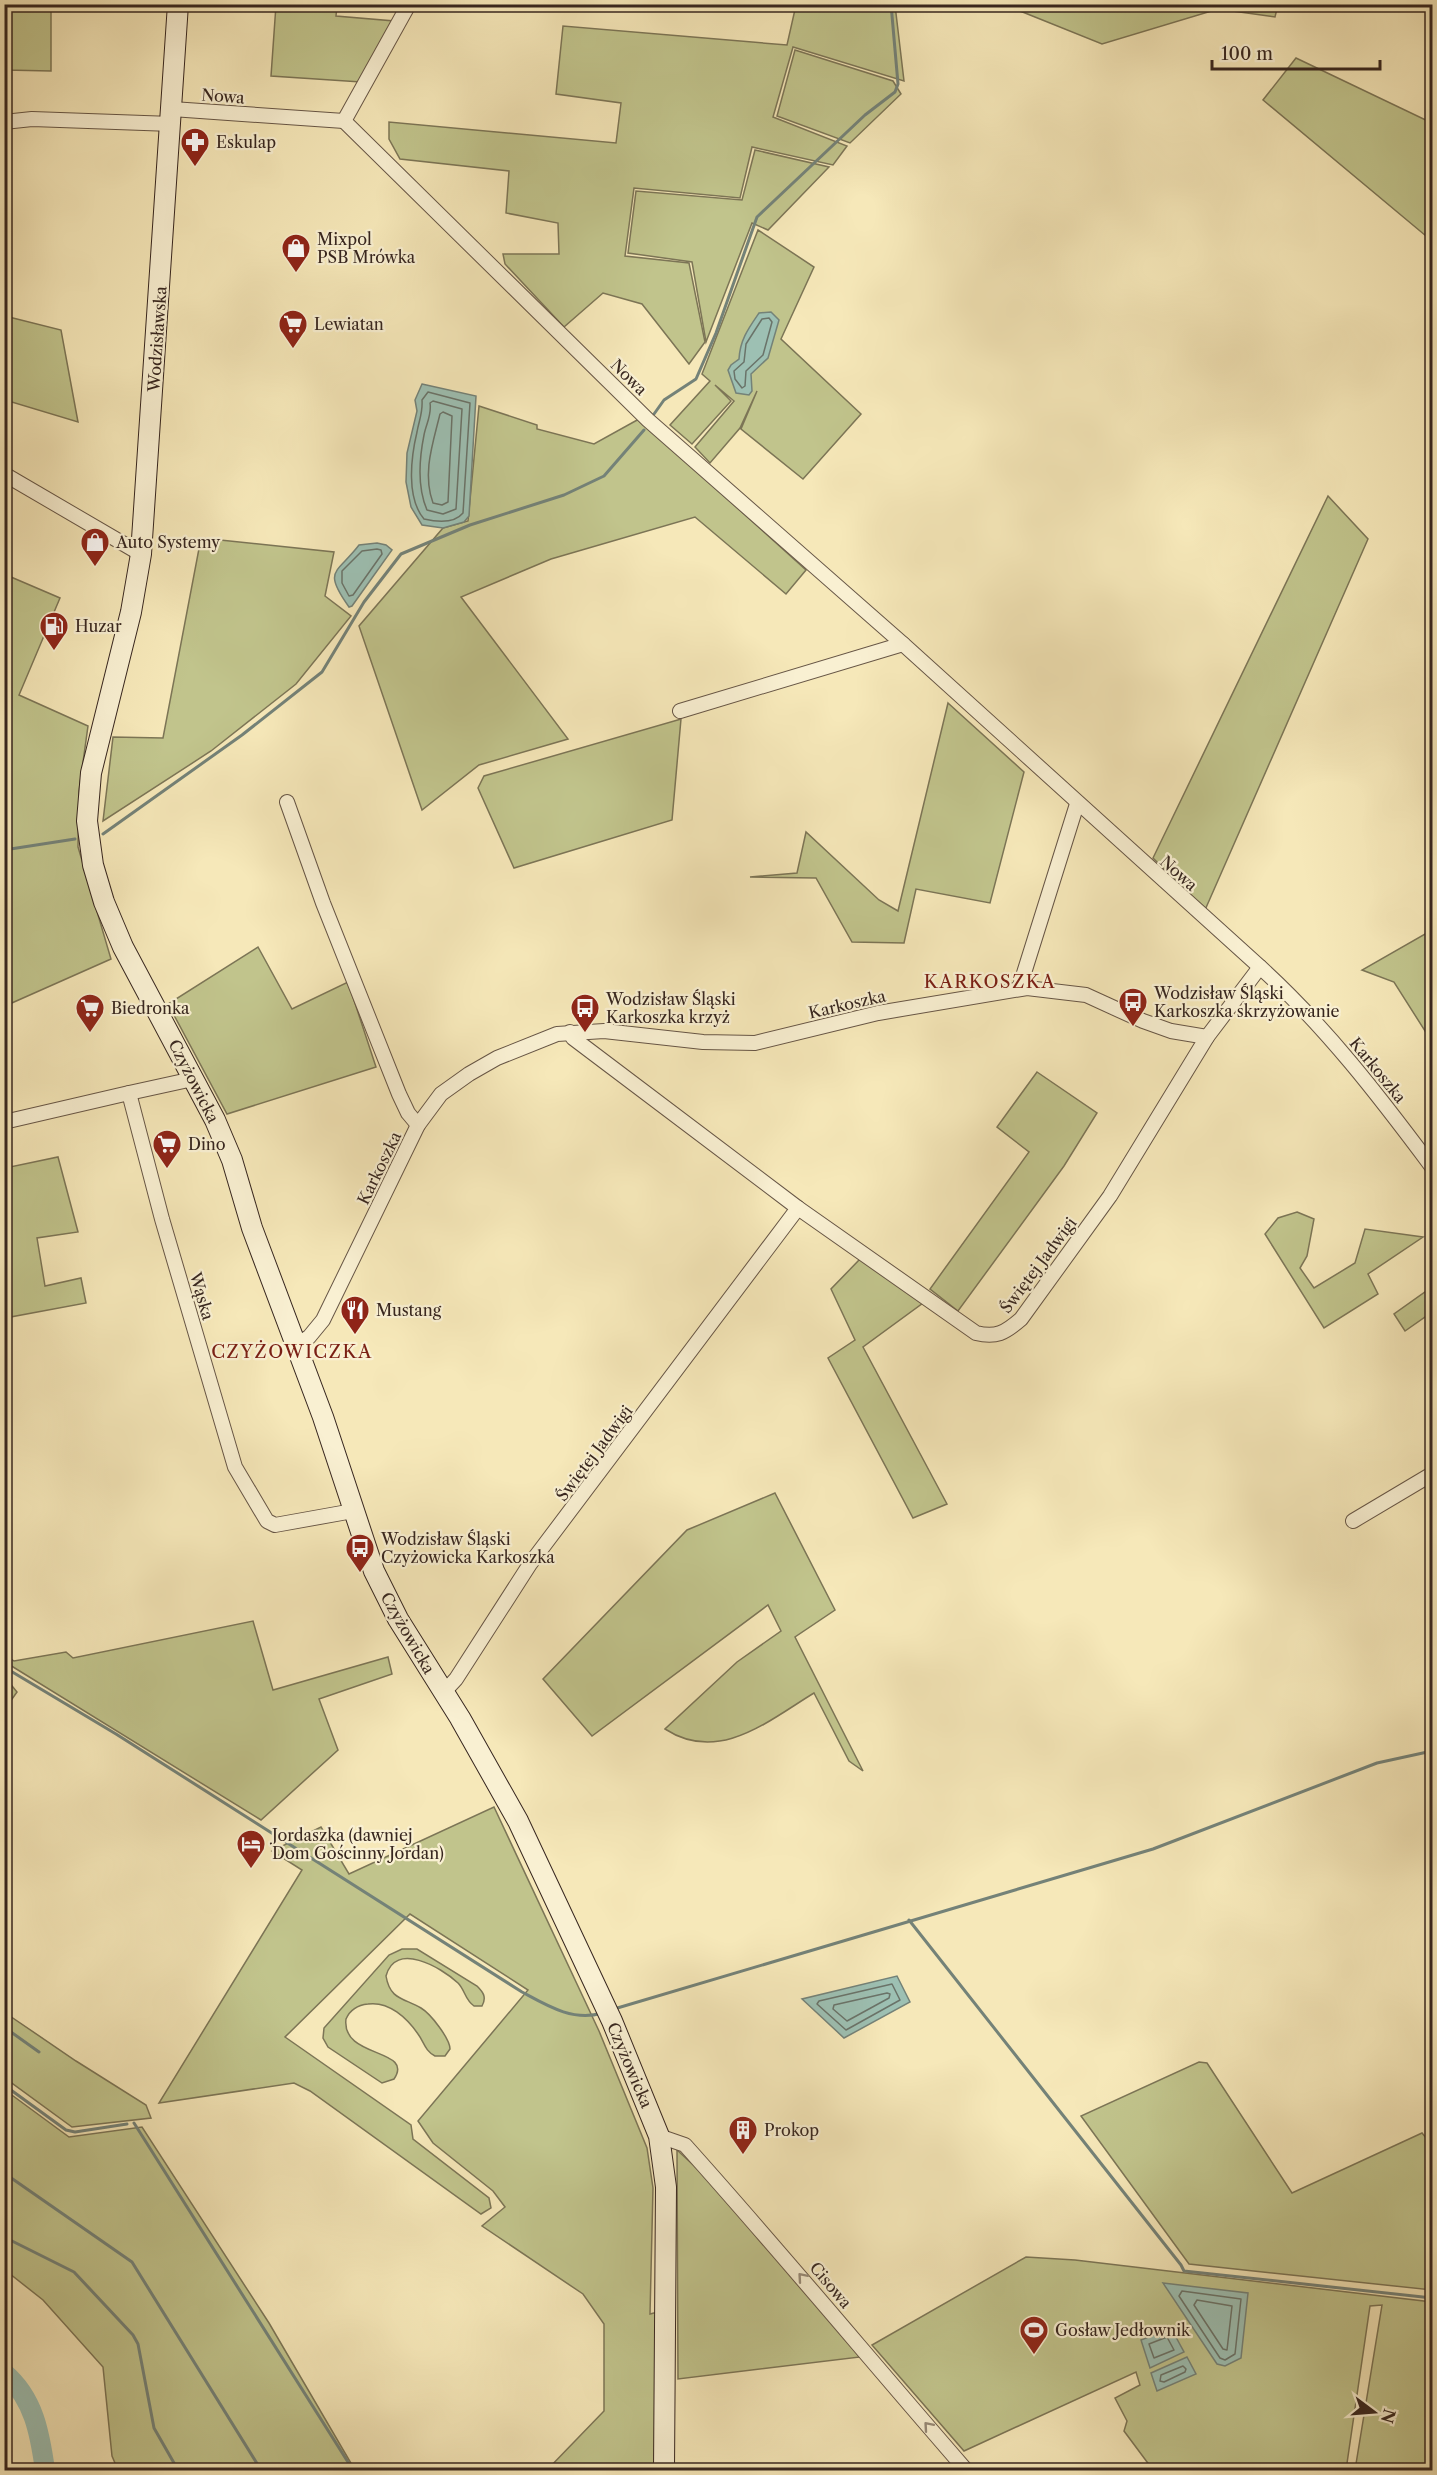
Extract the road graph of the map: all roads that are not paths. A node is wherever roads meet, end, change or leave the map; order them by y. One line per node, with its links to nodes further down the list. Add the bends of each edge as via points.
1 (178, 4): 3 (street, Wodzisławska)
2 (409, 4): 4 (street)
3 (172, 116): 4 (street, Nowa); 5 (street); 7 (street, Wodzisławska)
4 (344, 121): 8 (street, Nowa, via 648,420)
5 (4, 122)
6 (4, 474): 7 (street)
7 (141, 554): 10 (street, Wodzisławska, via 131,612)
8 (903, 644): 9 (street); 12 (street, Nowa)
9 (680, 711)
10 (101, 729): 17 (street, Czyżowicka, via 91,773 87,821 93,865 123,947)
11 (287, 802): 20 (street, via 399,1094)
12 (1077, 804): 13 (street, Nowa); 14 (street)
13 (1260, 967): 16 (street); 21 (street, Karkoszka, via 1345,1054)
14 (1019, 989): 15 (street, Karkoszka, via 878,1013 755,1043 703,1042 604,1031); 16 (street, Karkoszka, via 1086,995 1152,1024)
15 (570, 1032): 20 (street, Karkoszka, via 526,1046 469,1074 441,1094); 22 (street, Świętej Jadwigi)
16 (1207, 1037): 22 (street, Świętej Jadwigi, via 1110,1196 1021,1319 1007,1331 992,1337 976,1333)
17 (194, 1079): 18 (street); 23 (street, Czyżowicka, via 232,1160)
18 (129, 1093): 19 (street); 25 (street, Wąska, via 235,1467 267,1521 275,1525)
19 (4, 1122)
20 (418, 1125): 23 (street, Karkoszka, via 323,1320 309,1337)
21 (1432, 1167)
22 (798, 1208): 27 (street, Świętej Jadwigi, via 530,1564)
23 (295, 1345): 25 (street, Czyżowicka)
24 (1432, 1474): 26 (street)
25 (353, 1511): 27 (street, Czyżowicka, via 374,1571)
26 (1353, 1521)
27 (443, 1693): 28 (street, Czyżowicka, via 518,1821 612,2021)
28 (659, 2136): 29 (street, Czyżowicka, via 666,2187); 30 (street, Cisowa, one-way to 28, via 827,2304 685,2145)
29 (664, 2470)
30 (966, 2470)

